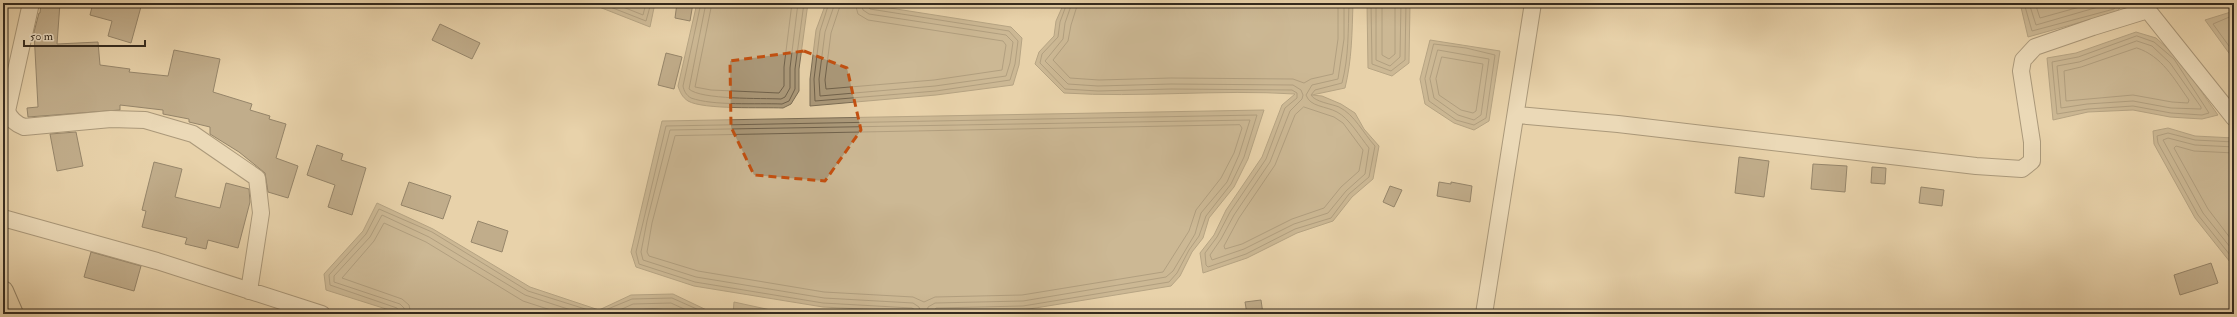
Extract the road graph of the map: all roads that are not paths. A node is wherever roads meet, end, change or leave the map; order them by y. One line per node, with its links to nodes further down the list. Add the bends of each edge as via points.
1 (31, 3): 4 (street)
2 (1533, 3): 5 (street)
3 (2145, 7): 5 (street, via 2035,48 2023,60 2021,71 2032,142 2032,161 2022,169); 6 (street)
4 (5, 112): 8 (street, via 16,124 24,127 111,119 145,120 193,134 257,178 261,213)
5 (1517, 115): 12 (street)
6 (2234, 118)
7 (3, 218): 8 (street, via 157,261)
8 (249, 291): 11 (street)
9 (3, 292): 10 (main road)
10 (13, 314)
11 (322, 314)
12 (1484, 314)

